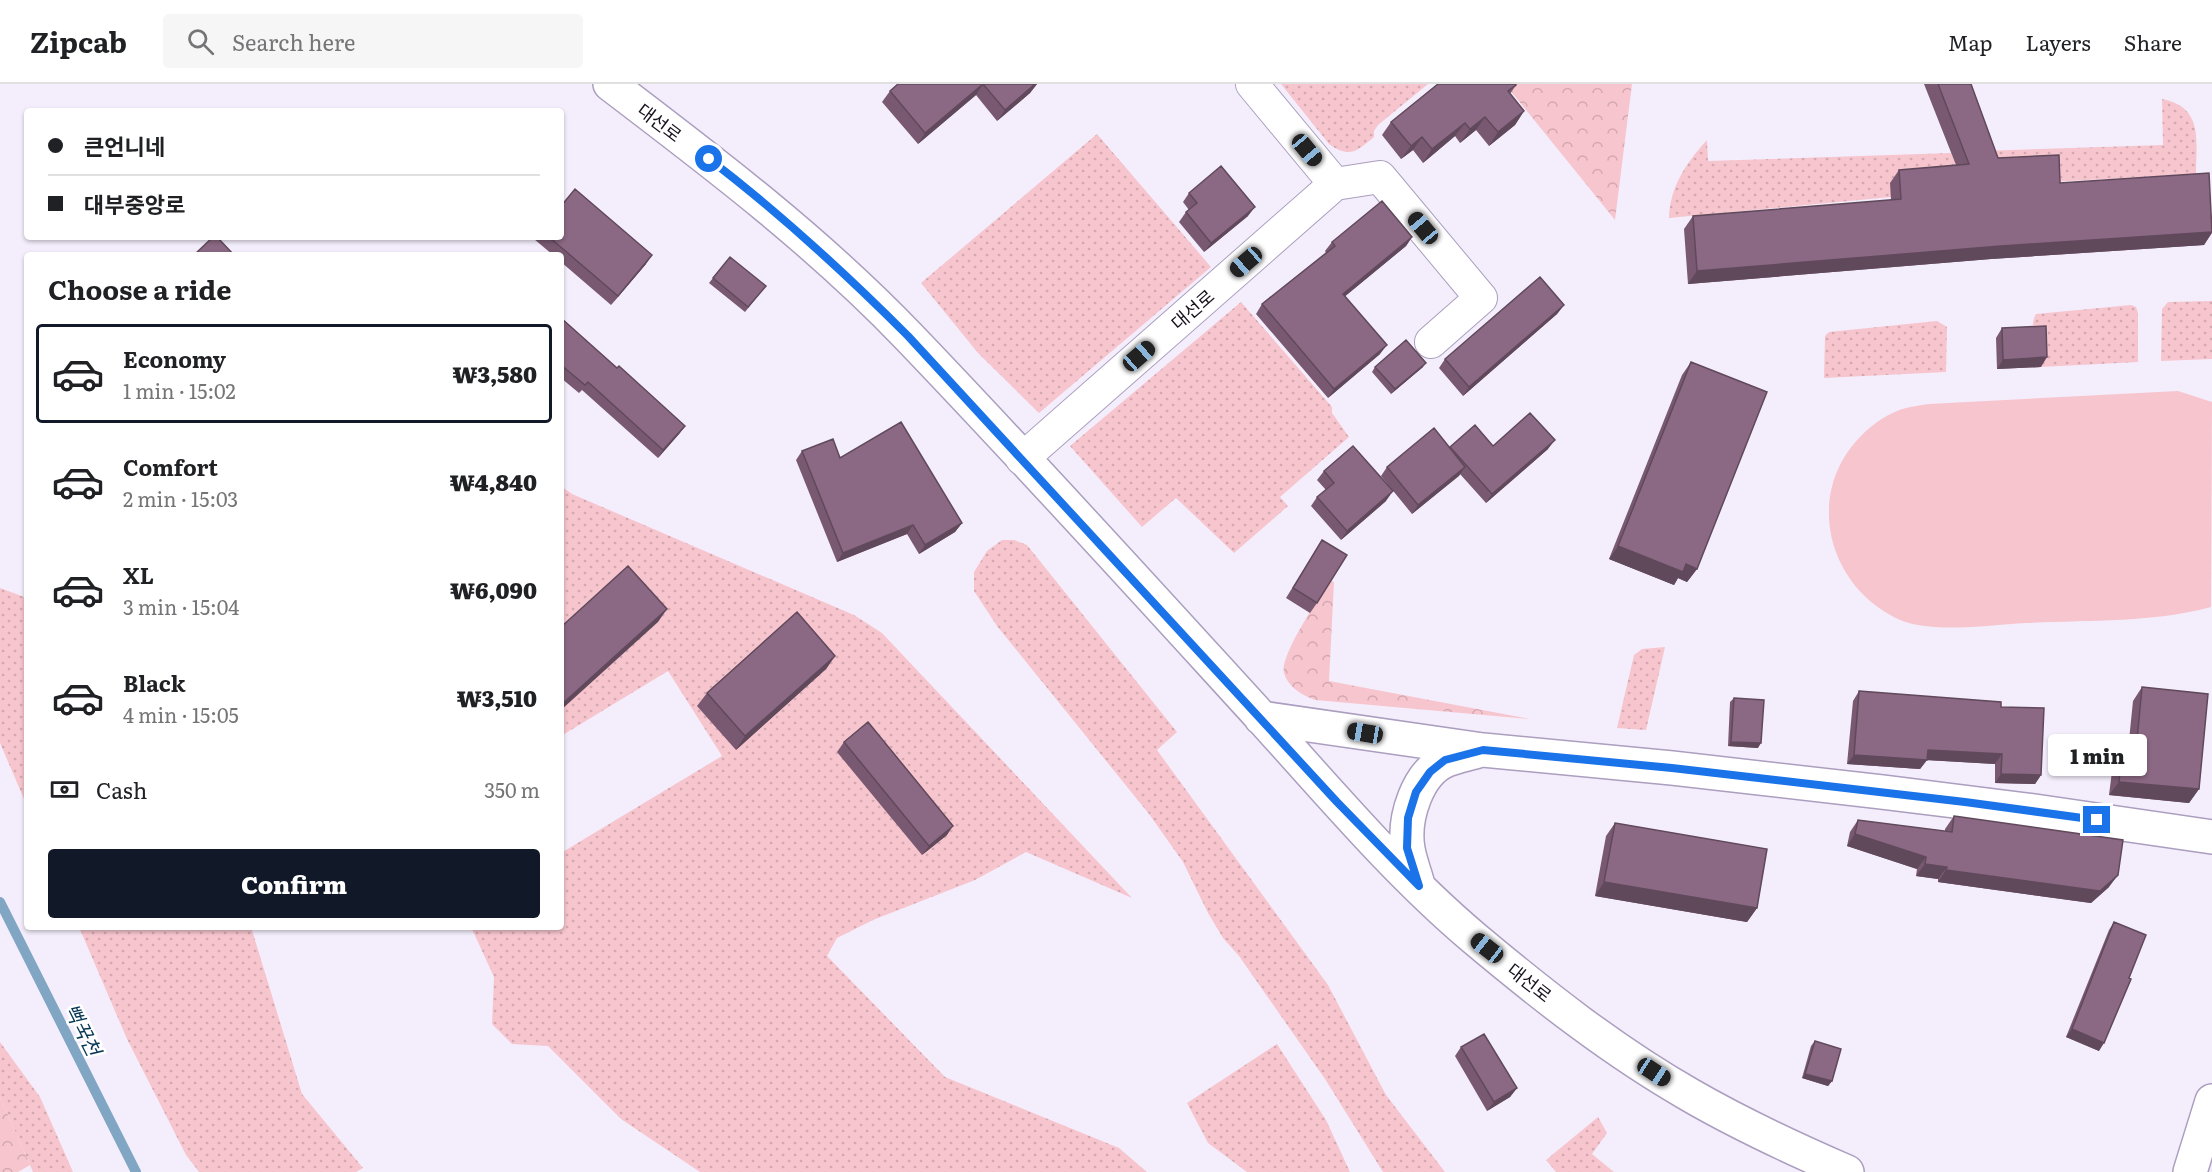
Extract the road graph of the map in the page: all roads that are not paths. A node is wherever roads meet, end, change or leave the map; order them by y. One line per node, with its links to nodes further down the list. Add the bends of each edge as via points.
1 (610, 84): 5 (street, 대선로, via 735,179 852,280)
2 (1252, 84): 3 (street)
3 (1335, 184): 4 (street, via 1380,177 1481,298); 5 (street, 대선로)
4 (1431, 342)
5 (1022, 459): 6 (street, 대선로)
6 (1261, 718): 7 (street); 9 (street, 대선로)
7 (1483, 750): 8 (street, via 1882,792); 9 (street, via 1445,760 1430,772 1416,792 1408,818 1407,848)
8 (2212, 837)
9 (1419, 886): 11 (street, 대선로, via 1472,936 1619,1050 1689,1095)
10 (2212, 1101): 12 (street)
11 (1836, 1169)
12 (2190, 1172)

